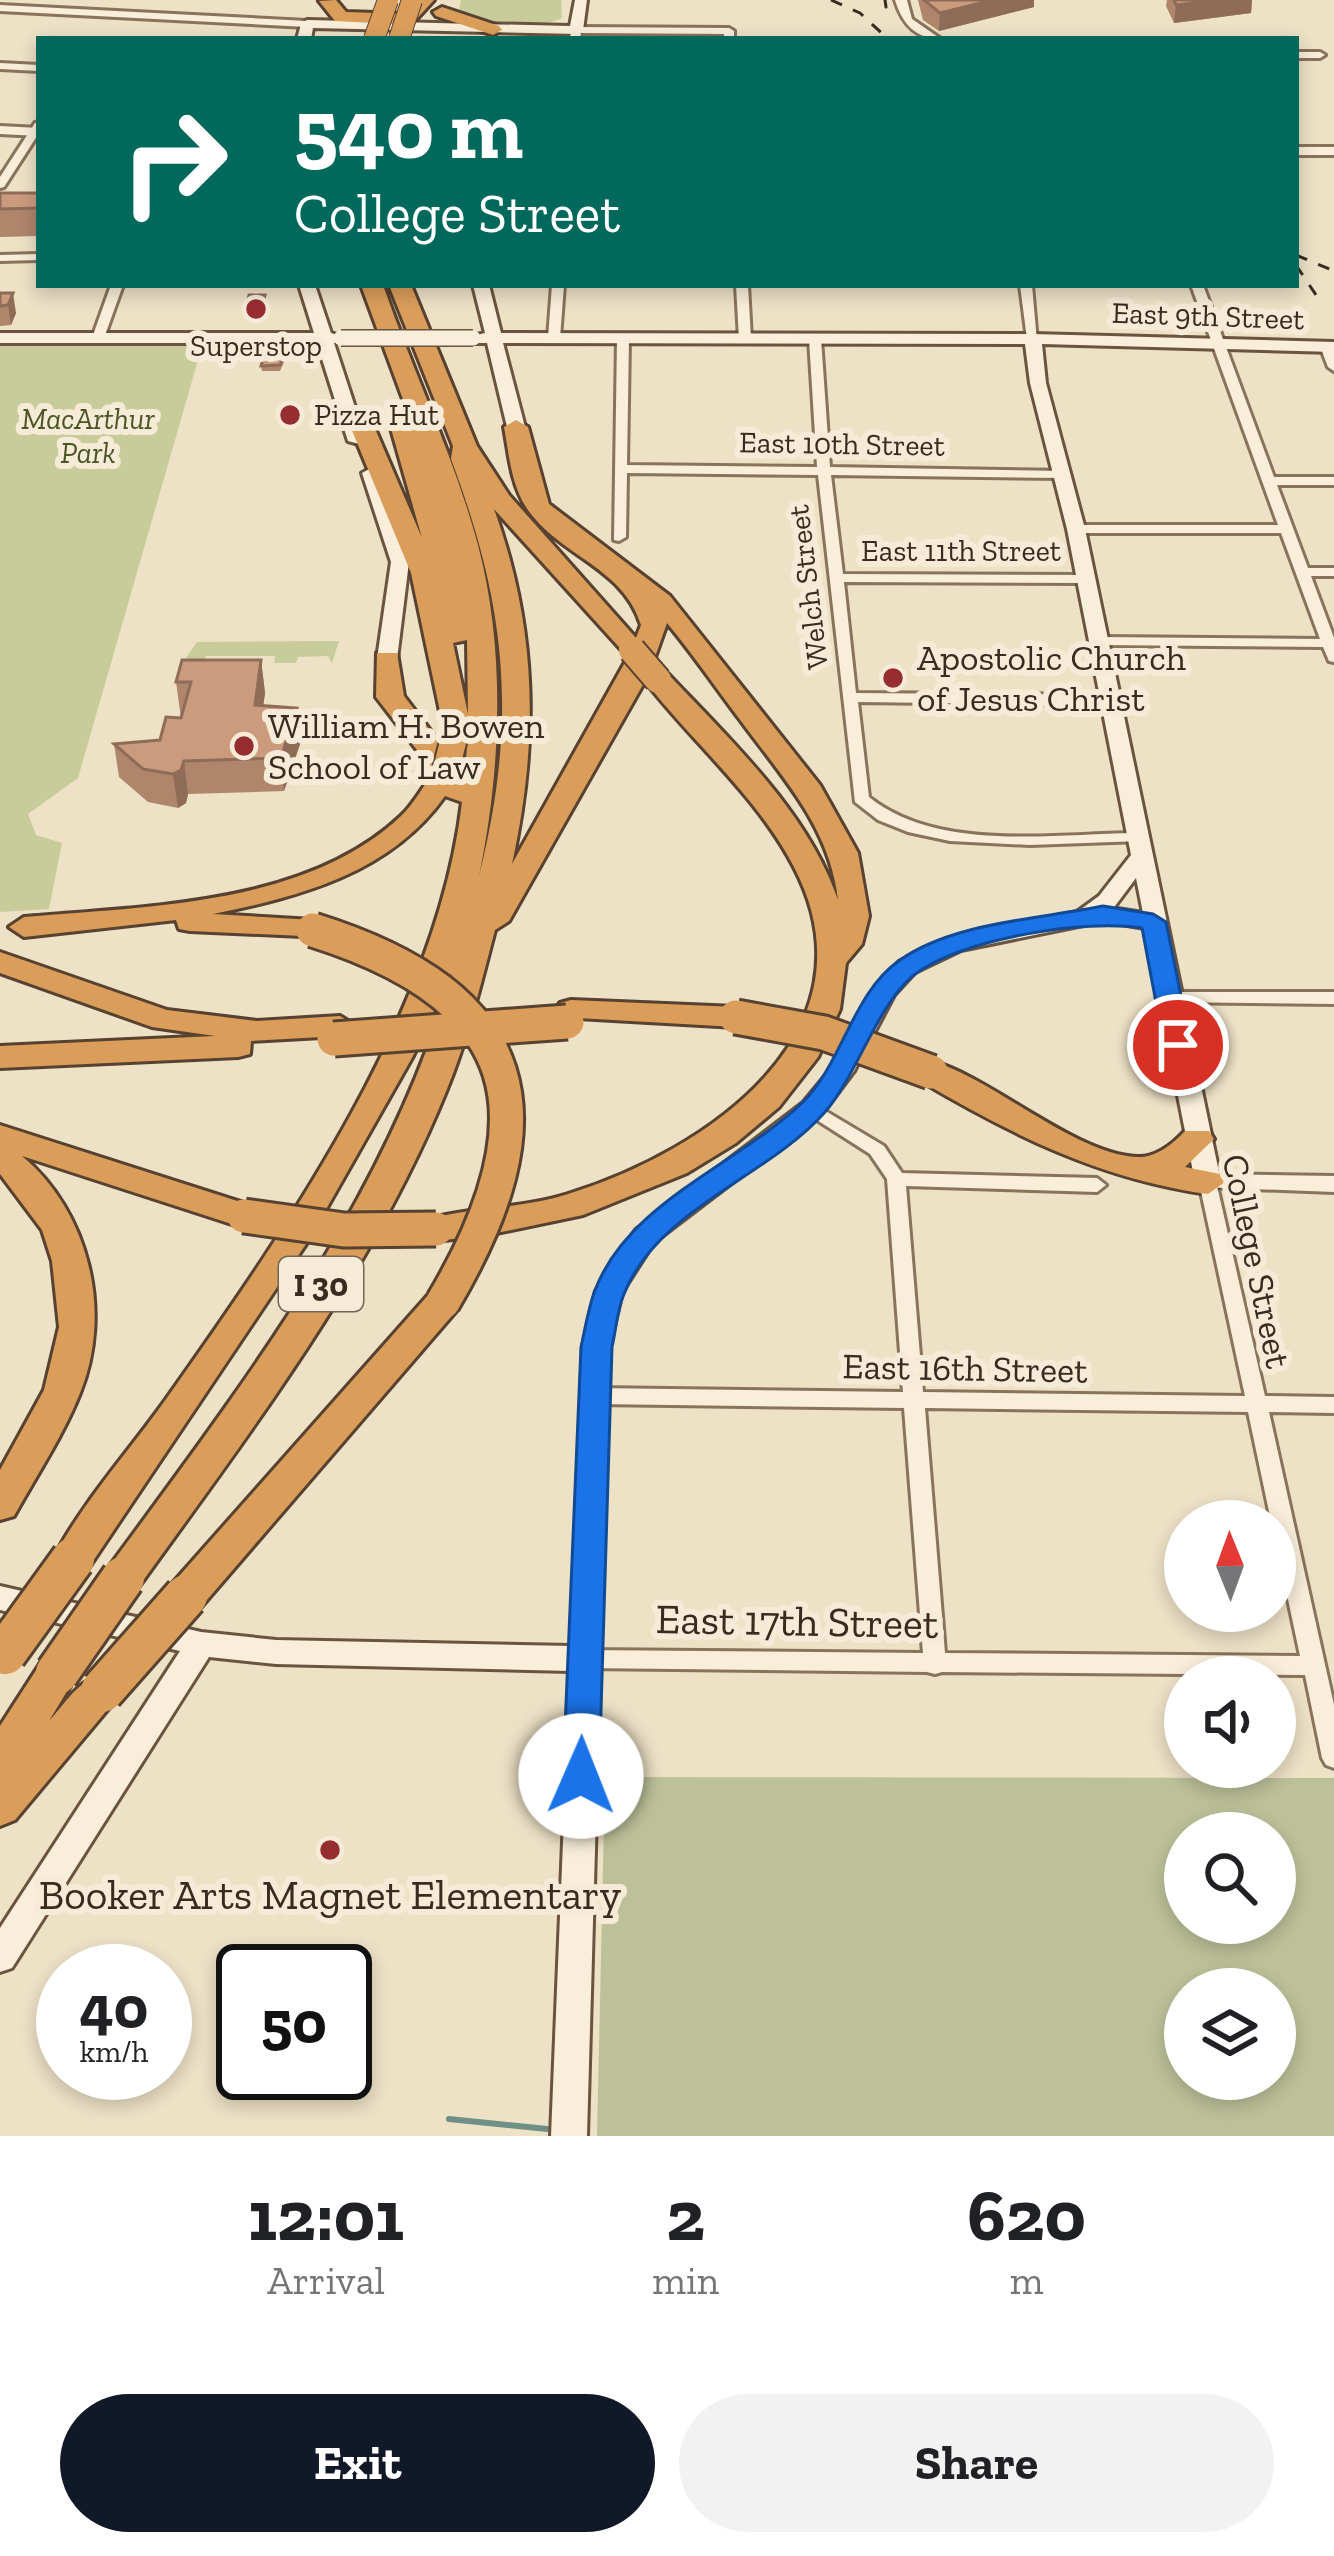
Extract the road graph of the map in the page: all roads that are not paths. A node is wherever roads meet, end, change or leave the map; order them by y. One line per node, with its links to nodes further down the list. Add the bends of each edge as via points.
1 (328, 0): 4 (highway, via 341,17 402,22); 11 (highway)
2 (388, 0): 13 (highway, bridge)
3 (412, 0): 14 (highway, bridge)
4 (425, 0): 15 (highway)
5 (581, 0): 9 (main road)
6 (902, 0): 16 (street, via 907,21)
7 (0, 8): 11 (street)
8 (441, 20): 10 (highway); 11 (main road)
9 (576, 28): 10 (main road); 12 (street)
10 (493, 29)
11 (306, 32)
12 (729, 35)
13 (375, 36)
14 (404, 36)
15 (405, 36)
16 (930, 36)
17 (1299, 55): 18 (street)
18 (1320, 55)
19 (0, 66): 20 (street)
20 (36, 68)
21 (0, 130): 22 (street)
22 (36, 130)
23 (36, 133): 26 (street)
24 (1299, 151): 25 (street)
25 (1334, 151)
26 (0, 185)
27 (36, 257): 28 (street)
28 (0, 258)
29 (116, 288): 40 (street)
30 (308, 288): 41 (main road)
31 (361, 288): 72 (highway, via 452,599)
32 (373, 288): 78 (highway, I 30, via 474,587 482,766)
33 (401, 288): 53 (highway, I 30)
34 (482, 288): 42 (main road)
35 (558, 288): 43 (street)
36 (742, 288): 45 (street)
37 (1026, 288): 47 (street, College Street)
38 (1198, 288): 48 (street)
39 (0, 338): 40 (main road, East 9th Street)
40 (98, 338): 41 (main road, East 9th Street)
41 (333, 338): 42 (main road, East 9th Street, bridge); 51 (main road)
42 (497, 338): 43 (main road, East 9th Street); 52 (main road)
43 (554, 338): 44 (main road, East 9th Street)
44 (622, 339): 45 (main road, East 9th Street); 54 (street)
45 (745, 339): 46 (main road, East 9th Street)
46 (814, 339): 47 (main road, East 9th Street); 55 (street, Welch Street)
47 (1034, 339): 48 (main road, East 9th Street); 56 (main road, College Street)
48 (1215, 342): 49 (main road, East 9th Street); 57 (street, via 1260,466)
49 (1330, 346): 50 (street)
50 (1334, 367)
51 (353, 421): 69 (main road, via 400,562); 72 (highway, via 424,573)
52 (516, 427): 62 (highway, via 538,507)
53 (465, 446): 78 (highway, I 30, via 463,460 501,562 519,687 510,793); 79 (highway, bridge, via 515,522 800,850 821,895)
54 (622, 469): 55 (street, East 10th Street); 61 (street)
55 (824, 471): 56 (street, East 10th Street); 65 (street, Welch Street)
56 (1062, 474): 59 (main road, College Street)
57 (1273, 481): 58 (street); 60 (street)
58 (1334, 481)
59 (1076, 529): 60 (street, East 11th Street); 66 (main road, College Street)
60 (1289, 529): 63 (street)
61 (620, 537)
62 (579, 542): 78 (highway, via 647,602 652,637); 79 (highway, via 638,580 679,620 829,822 847,863 852,906 848,946)
63 (1306, 572): 64 (street); 68 (street)
64 (1334, 572)
65 (838, 578): 66 (street, East 11th Street); 70 (street, Welch Street)
66 (1083, 579): 67 (main road, College Street)
67 (1098, 641): 68 (street); 71 (main road, College Street)
68 (1331, 651)
69 (387, 659): 78 (highway, via 390,697 457,788)
70 (851, 697): 71 (street); 73 (street, Welch Street, via 858,790 883,818 934,834)
71 (1109, 700): 73 (main road, College Street)
72 (457, 726): 77 (highway, bridge, via 432,802 407,828 334,871 205,904)
73 (1137, 849): 74 (main road); 75 (main road, College Street)
74 (1107, 901): 75 (main road); 76 (main road)
75 (1151, 912): 76 (main road); 81 (main road, College Street)
76 (1073, 921): 85 (main road, via 954,944 907,967)
77 (12, 928): 107 (highway, bridge, via 246,922 313,930 387,957 467,1011 488,1047 506,1138 500,1188 482,1236 442,1302)
78 (457, 958): 101 (highway, I 30, bridge, via 273,1274); 106 (highway, I 30, bridge, via 423,1107 372,1205)
79 (832, 960): 86 (highway, bridge, via 822,1014 800,1060 758,1109 649,1178 572,1206 436,1229 344,1230 244,1216)
80 (0, 962): 83 (highway, via 163,1021)
81 (1168, 998): 82 (street); 87 (main road, College Street)
82 (1334, 998)
83 (337, 1032): 84 (highway); 89 (highway, bridge, via 667,1012 736,1017 824,1034 931,1072 1064,1148)
84 (0, 1057)
85 (812, 1109): 90 (street, via 877,1150); 94 (main road, via 678,1207 635,1249 601,1319)
86 (0, 1136)
87 (1196, 1139): 89 (highway, via 1181,1156); 91 (main road, College Street)
88 (0, 1155): 98 (highway, via 41,1196 67,1244 76,1337 64,1387)
89 (1134, 1172): 91 (highway)
90 (896, 1179): 93 (street); 95 (street)
91 (1208, 1183): 92 (street); 96 (street, College Street)
92 (1334, 1184)
93 (1097, 1186)
94 (595, 1396): 95 (street, East 16th Street); 102 (main road)
95 (913, 1400): 96 (street, East 16th Street); 103 (street)
96 (1254, 1404): 97 (street, East 16th Street); 104 (street, College Street)
97 (1334, 1405)
98 (0, 1504)
99 (0, 1598): 100 (main road, East 17th Street)
100 (201, 1644): 102 (main road, East 17th Street, via 348,1657); 108 (main road)
101 (2, 1656)
102 (583, 1658): 103 (street, East 17th Street); 109 (main road)
103 (935, 1665): 104 (street, East 17th Street)
104 (1310, 1666): 105 (street, College Street)
105 (1334, 1758)
106 (0, 1762)
107 (0, 1807)
108 (0, 1958)
109 (570, 2128)

